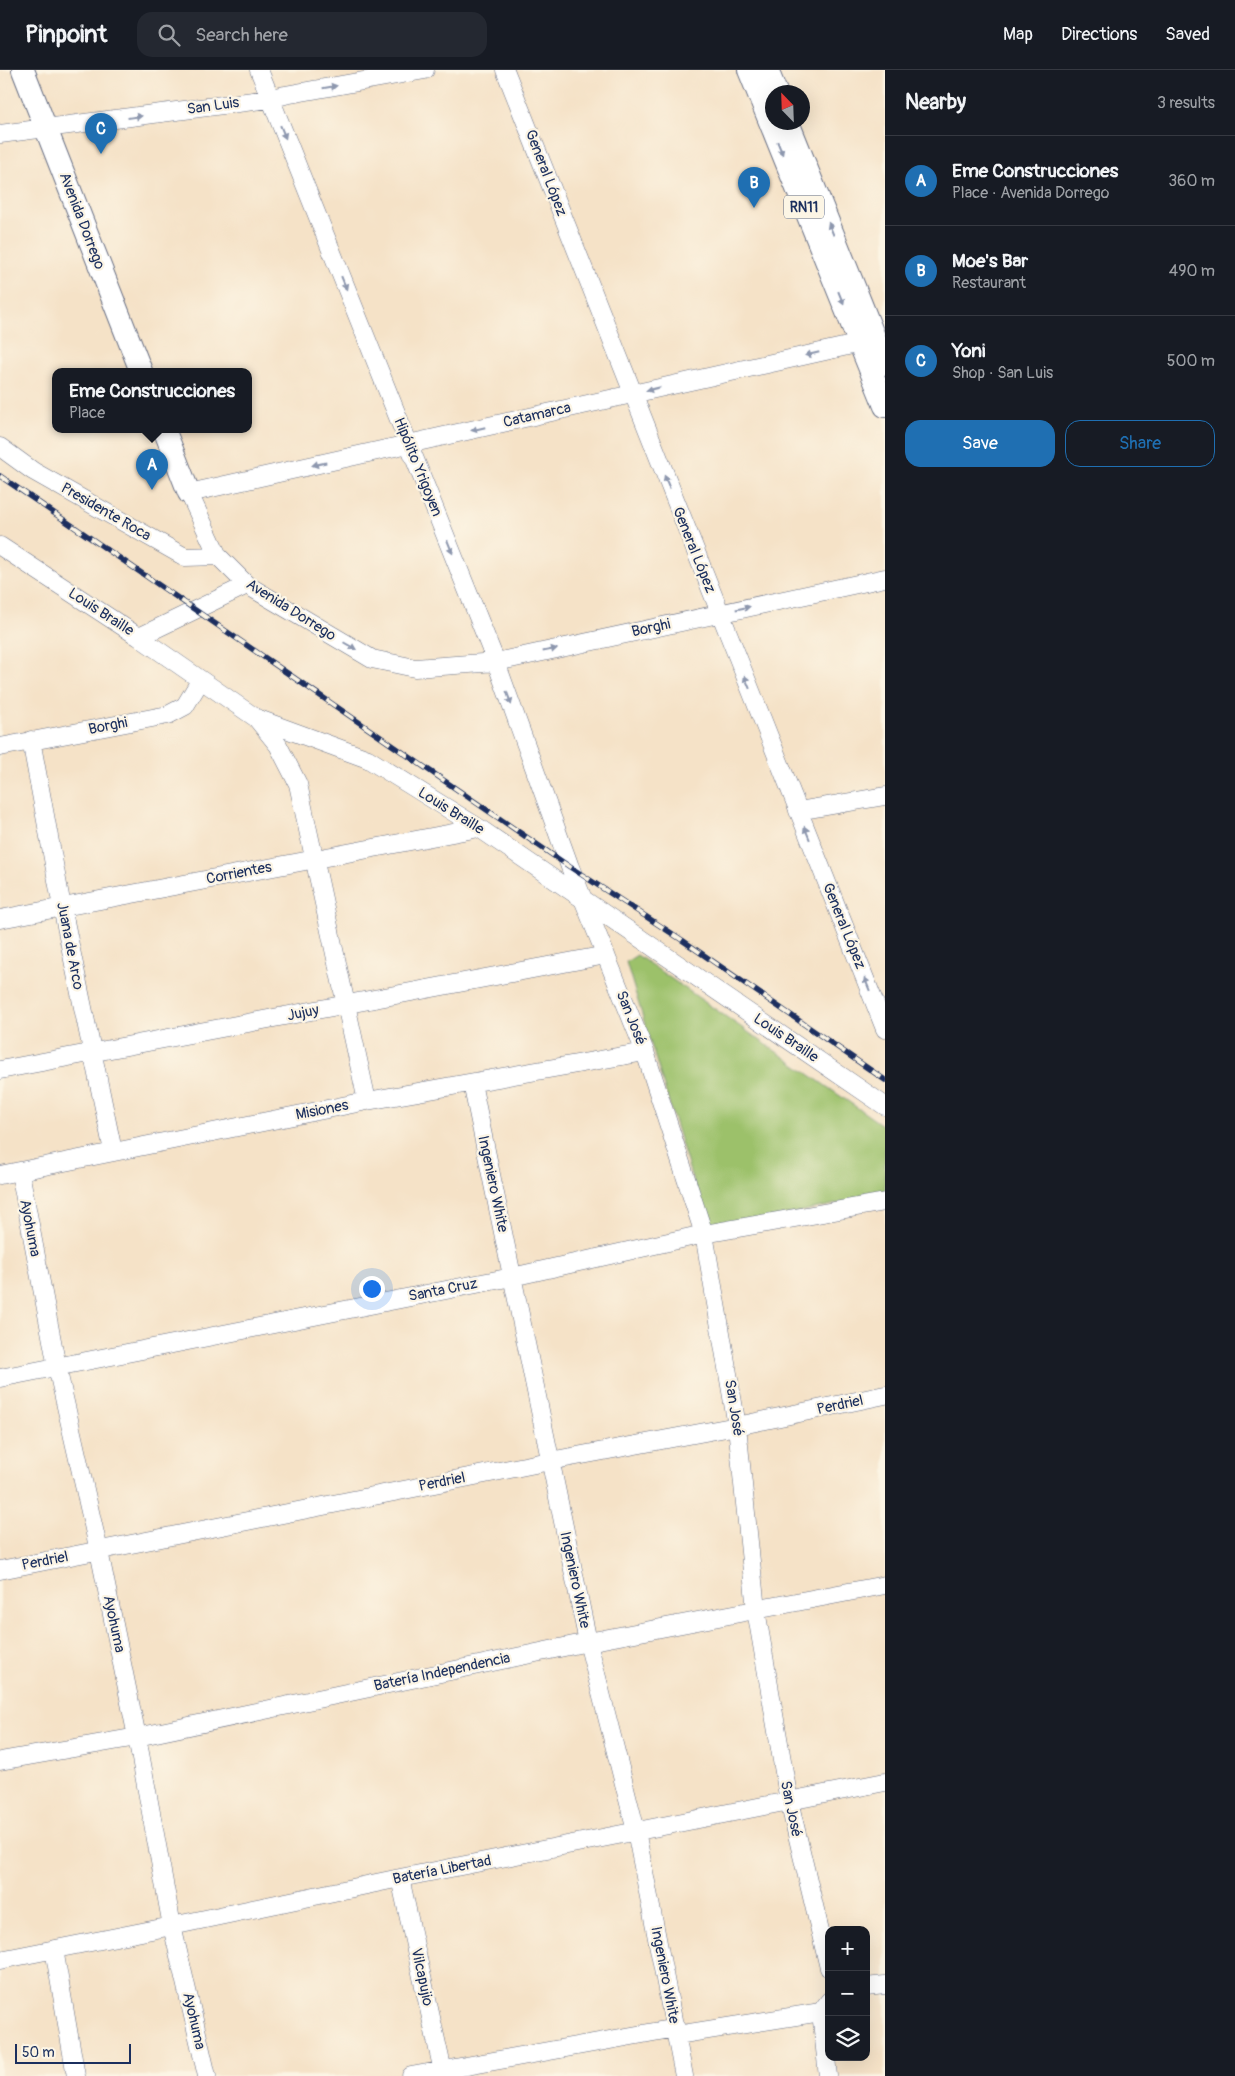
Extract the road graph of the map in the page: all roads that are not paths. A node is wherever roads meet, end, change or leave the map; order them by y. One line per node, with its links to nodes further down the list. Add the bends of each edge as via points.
1 (23, 70): 9 (main road, Avenida Dorrego)
2 (259, 70): 8 (street, Hipólito Yrigoyen)
3 (425, 70): 8 (street, San Luis, one-way to 3)
4 (505, 70): 15 (street, General López)
5 (749, 70): 12 (main road, RN11, one-way to 12)
6 (768, 70): 7 (main road)
7 (773, 85)
8 (270, 100): 9 (street, San Luis, one-way to 8); 18 (street, Hipólito Yrigoyen, one-way to 18)
9 (46, 128): 11 (street, San Luis); 14 (main road, Avenida Dorrego)
10 (791, 130): 12 (main road, RN11, one-way to 10)
11 (0, 134)
12 (873, 340): 13 (main road, RN11); 15 (street, Catamarca, one-way to 15); 16 (main road, RN11)
13 (885, 364)
14 (140, 368)
15 (632, 394): 18 (street, Catamarca, one-way to 18); 25 (street, General López, one-way to 15)
16 (885, 406)
17 (166, 433): 20 (main road, Avenida Dorrego)
18 (409, 444): 20 (street, Catamarca, one-way to 20); 27 (street, Hipólito Yrigoyen, one-way to 27)
19 (0, 447): 22 (street, Presidente Roca, via 33,471 185,557)
20 (189, 493): 22 (street, Avenida Dorrego)
21 (0, 546): 26 (street, Louis Braille)
22 (218, 556): 24 (street, Avenida Dorrego)
23 (885, 578): 25 (street, Borghi, one-way to 23)
24 (247, 585): 26 (street); 28 (street, Avenida Dorrego, one-way to 28, via 372,659)
25 (720, 613): 27 (street, Borghi, one-way to 25); 34 (street, General López, one-way to 25)
26 (139, 637): 29 (street, Louis Braille)
27 (496, 662): 28 (street, Borghi); 37 (street, Hipólito Yrigoyen, one-way to 37)
28 (416, 668)
29 (200, 681): 30 (street, Louis Braille); 31 (street, Borghi, via 185,706 168,715)
30 (256, 718): 35 (street, Louis Braille, via 368,759); 36 (street, via 278,745 298,784)
31 (31, 740): 32 (street, Borghi); 39 (street, Juana de Arco)
32 (0, 748)
33 (885, 796): 34 (street)
34 (798, 811): 43 (street, General López, one-way to 34)
35 (479, 828): 36 (street, Corrientes); 38 (street, Louis Braille)
36 (316, 859): 39 (street, Corrientes); 42 (street)
37 (570, 866): 38 (street, San José)
38 (584, 901): 41 (street, San José); 49 (street, Louis Braille)
39 (62, 907): 40 (street, Corrientes); 45 (street, Juana de Arco)
40 (0, 919)
41 (606, 955): 42 (street, Jujuy); 44 (street, San José)
42 (346, 1004): 45 (street, Jujuy); 48 (street)
43 (885, 1029)
44 (645, 1052): 47 (street, Misiones); 54 (street, San José)
45 (91, 1053): 46 (street, Jujuy); 50 (street, Juana de Arco)
46 (0, 1070)
47 (472, 1083): 48 (street, Misiones); 55 (street, Ingeniero White)
48 (367, 1101): 50 (street, Misiones)
49 (885, 1106)
50 (113, 1151): 51 (street, Misiones)
51 (20, 1172): 52 (street, Misiones); 56 (street, Ayohuma)
52 (0, 1175)
53 (885, 1202): 54 (street, Santa Cruz)
54 (704, 1234): 55 (street, Santa Cruz); 59 (street, San José)
55 (512, 1276): 56 (street, Santa Cruz); 60 (street, Ingeniero White)
56 (57, 1367): 57 (street, Santa Cruz); 61 (street, Ayohuma)
57 (0, 1378)
58 (885, 1395): 59 (street, Perdriel)
59 (738, 1426): 60 (street, Perdriel); 64 (street, San José)
60 (550, 1461): 61 (street, Perdriel); 65 (street, Ingeniero White)
61 (99, 1551): 62 (street, Perdriel); 66 (street, Ayohuma)
62 (0, 1570)
63 (885, 1585): 64 (street, Batería Independencia)
64 (756, 1610): 65 (street, Batería Independencia); 69 (street, San José)
65 (588, 1642): 66 (street, Batería Independencia); 70 (street, Ingeniero White)
66 (137, 1737): 67 (street, Batería Independencia); 72 (street, Ayohuma)
67 (0, 1761)
68 (885, 1782): 69 (street, Batería Libertad)
69 (789, 1801): 70 (street, Batería Libertad); 74 (street, San José)
70 (636, 1831): 71 (street, Batería Libertad); 80 (street, Ingeniero White)
71 (400, 1878): 72 (street, Batería Libertad); 81 (street, Vilcapujio)
72 (172, 1926): 73 (street, Batería Libertad); 83 (street, Ayohuma)
73 (54, 1949): 75 (street, Batería Libertad); 82 (street)
74 (825, 1951)
75 (0, 1960)
76 (885, 1985): 77 (street)
77 (870, 1987)
78 (825, 2007): 80 (street)
79 (825, 2016): 86 (street)
80 (676, 2031): 81 (street); 85 (street, Ingeniero White)
81 (443, 2073): 84 (street)
82 (76, 2076)
83 (207, 2076)
84 (411, 2076)
85 (684, 2076)
86 (828, 2076)

